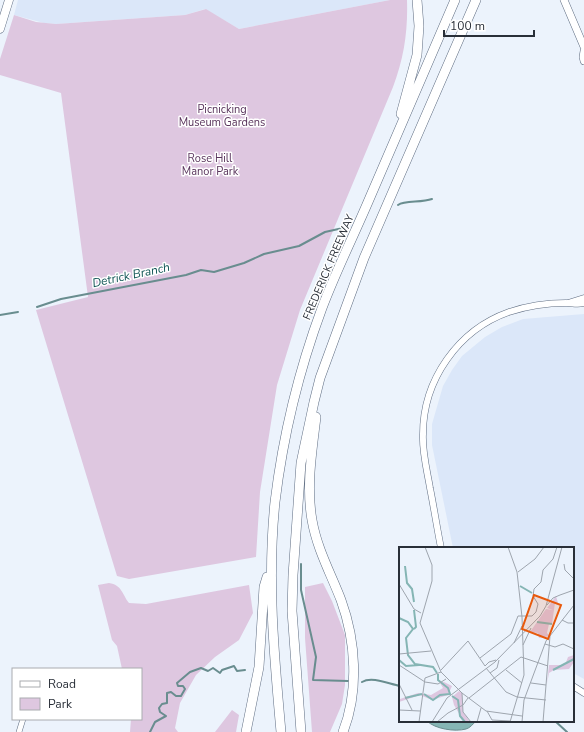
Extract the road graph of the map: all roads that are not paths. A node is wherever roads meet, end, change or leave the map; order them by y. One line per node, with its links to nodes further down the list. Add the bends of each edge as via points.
1 (9, 0): 6 (main road)
2 (417, 0): 10 (highway, via 417,56)
3 (455, 0): 10 (highway, FREDERICK FREEWAY)
4 (476, 0): 14 (highway, via 364,258)
5 (564, 0): 7 (main road)
6 (0, 29)
7 (584, 47)
8 (584, 51): 9 (main road)
9 (584, 60)
10 (399, 129): 16 (highway, FREDERICK FREEWAY, via 334,277 295,393 275,500)
11 (584, 298): 12 (street)
12 (567, 303): 13 (street); 15 (street, via 526,307 491,320 461,342 436,377 426,404 423,435)
13 (584, 304)
14 (320, 378): 23 (highway, via 301,463 293,576 292,611); 24 (highway, via 310,498 315,534 341,602 351,642 353,686)
15 (441, 547)
16 (271, 558): 21 (highway, via 264,587 264,619 256,686); 22 (highway, via 272,624)
17 (574, 687): 18 (street)
18 (584, 693)
19 (23, 720): 20 (street)
20 (19, 732)
21 (246, 732)
22 (281, 732)
23 (301, 732)
24 (343, 732)

